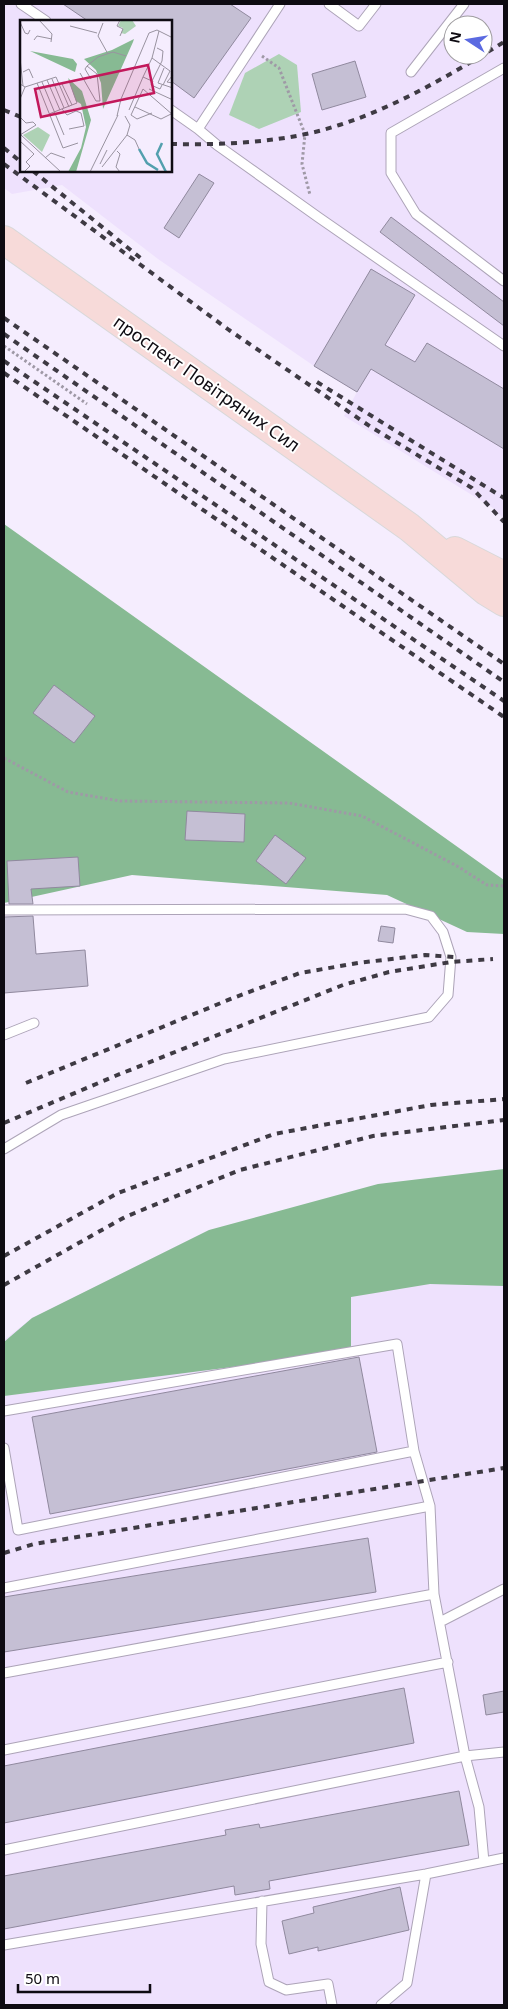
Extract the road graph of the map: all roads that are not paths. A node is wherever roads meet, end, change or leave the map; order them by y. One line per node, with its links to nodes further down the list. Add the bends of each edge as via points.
1 (21, 4): 6 (lane)
2 (280, 4): 10 (lane)
3 (329, 4): 4 (lane, via 359,26)
4 (376, 4)
5 (464, 4): 8 (lane)
6 (45, 20)
7 (504, 68): 12 (lane, via 391,133 391,173 416,214)
8 (411, 72)
9 (172, 111): 10 (lane)
10 (198, 129): 13 (lane)
11 (4, 240): 14 (main road, проспект Повітряних Сил)
12 (504, 281)
13 (504, 346)
14 (409, 527): 15 (main road, проспект Повітряних Сил); 16 (main road, проспект Повітряних Сил, via 486,591)
15 (504, 576)
16 (504, 602)
17 (4, 910): 20 (lane, via 405,909 431,916 443,932 451,956 448,995 429,1017 224,1059 61,1116)
18 (34, 1023): 19 (lane)
19 (4, 1035)
20 (4, 1149)
21 (4, 1411): 23 (lane, via 397,1344)
22 (4, 1448): 23 (lane, via 18,1530)
23 (414, 1451): 24 (lane)
24 (430, 1506): 25 (lane); 27 (lane)
25 (4, 1588)
26 (504, 1589): 28 (lane)
27 (434, 1594): 28 (lane); 30 (lane)
28 (440, 1622): 29 (lane)
29 (448, 1662): 31 (lane); 33 (lane)
30 (4, 1673)
31 (4, 1750)
32 (504, 1752): 33 (lane)
33 (466, 1756): 34 (lane); 36 (lane, via 479,1806)
34 (4, 1850)
35 (504, 1858): 36 (lane)
36 (484, 1862): 37 (lane)
37 (426, 1874): 38 (lane); 41 (lane, via 407,1984)
38 (262, 1901): 39 (lane); 40 (lane, via 261,1944 269,1982 286,1990 328,1984)
39 (4, 1945)
40 (332, 2005)
41 (381, 2005)

